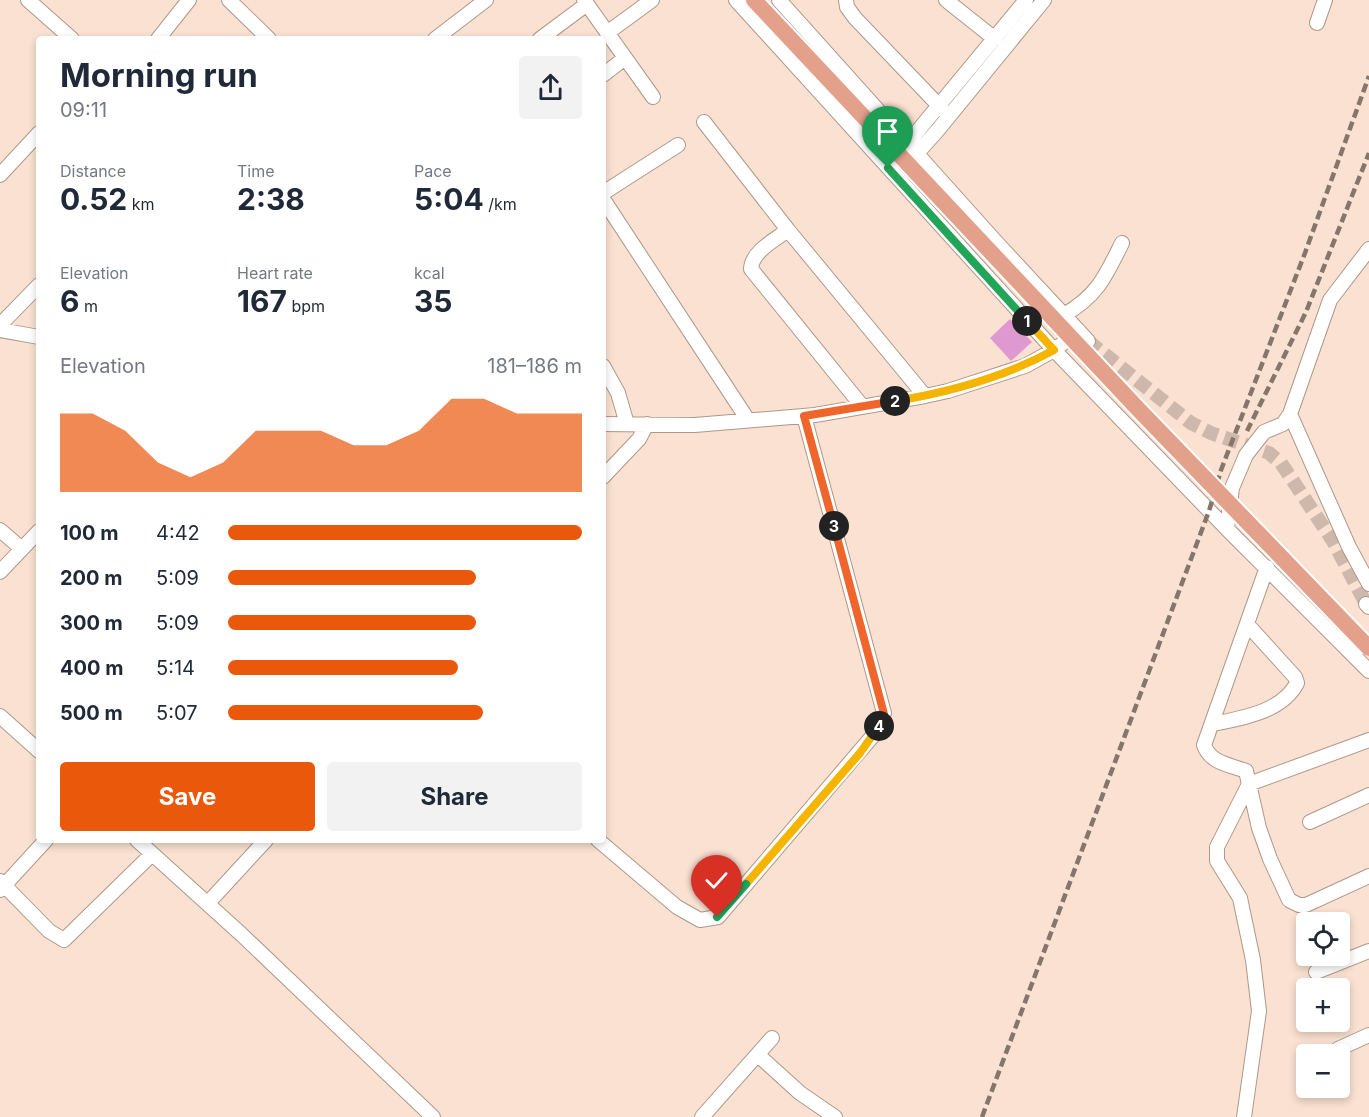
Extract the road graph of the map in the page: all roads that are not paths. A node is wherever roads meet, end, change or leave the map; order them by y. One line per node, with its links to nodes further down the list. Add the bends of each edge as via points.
1 (28, 0): 17 (street)
2 (189, 0): 18 (street)
3 (230, 0): 19 (street)
4 (486, 0): 20 (street)
5 (652, 0): 16 (street)
6 (736, 0): 31 (street)
7 (754, 0): 61 (main road, bridge)
8 (779, 0): 30 (street)
9 (846, 0): 26 (street, via 855,18)
10 (946, 0): 22 (street)
11 (1026, 0): 22 (street)
12 (1044, 0): 26 (street)
13 (1325, 0): 15 (street)
14 (585, 2): 16 (street); 21 (street)
15 (1317, 23)
16 (607, 33): 23 (street)
17 (69, 36)
18 (160, 36)
19 (266, 36)
20 (439, 36)
21 (544, 36)
22 (994, 39): 26 (street)
23 (625, 58): 24 (street); 25 (street)
24 (606, 73)
25 (653, 97)
26 (945, 111): 30 (street)
27 (704, 122): 35 (street)
28 (36, 136): 32 (street)
29 (678, 145): 33 (street)
30 (912, 148): 31 (street); 39 (street)
31 (892, 172): 42 (street)
32 (0, 176)
33 (606, 191)
34 (606, 204): 48 (street)
35 (788, 230): 44 (street); 45 (street, via 758,252 751,261 751,269)
36 (1122, 243): 39 (street, via 1090,298)
37 (1369, 249): 46 (street, via 1330,300)
38 (36, 288): 40 (street)
39 (1064, 315): 42 (street, via 1083,336)
40 (0, 327): 41 (street)
41 (36, 336)
42 (1054, 350): 44 (street, via 1025,366); 53 (street)
43 (606, 371): 50 (street, via 618,393)
44 (925, 396): 45 (street)
45 (862, 406): 47 (street)
46 (1290, 414): 53 (street, via 1283,424 1264,432 1246,455 1232,488); 59 (street)
47 (804, 416): 48 (street); 73 (street, via 884,714 877,731 717,917 700,920 677,907)
48 (748, 420): 51 (street)
49 (606, 423): 50 (street)
50 (627, 424): 51 (street)
51 (647, 424): 52 (street, via 639,439)
52 (606, 474)
53 (1227, 529): 57 (street)
54 (0, 530): 56 (street)
55 (36, 534): 56 (street)
56 (22, 549): 58 (street)
57 (1267, 567): 60 (street); 62 (street)
58 (0, 572)
59 (1369, 584)
60 (1247, 624): 64 (street); 64 (street, via 1297,683 1266,711)
61 (1369, 648)
62 (1369, 671)
63 (3, 724): 66 (street)
64 (1213, 724): 67 (street, via 1204,745 1206,752 1220,762 1246,771)
65 (1369, 740): 67 (street)
66 (36, 750)
67 (1249, 784): 75 (street, via 1263,838 1289,900 1306,905); 87 (street, via 1217,847 1217,861 1240,898 1259,1011)
68 (1369, 795): 69 (street)
69 (1310, 822)
70 (43, 843): 76 (street)
71 (140, 843): 74 (street)
72 (263, 843): 77 (street)
73 (601, 843)
74 (152, 854): 76 (street, via 64,940 49,931); 77 (street)
75 (1369, 876)
76 (2, 885)
77 (208, 903): 84 (street)
78 (1369, 951): 79 (street)
79 (1316, 972)
80 (1369, 1035): 82 (street)
81 (772, 1038): 83 (street)
82 (1349, 1044)
83 (758, 1055): 85 (street); 86 (street, via 800,1093)
84 (433, 1117)
85 (702, 1117)
86 (835, 1117)
87 (1244, 1117)

